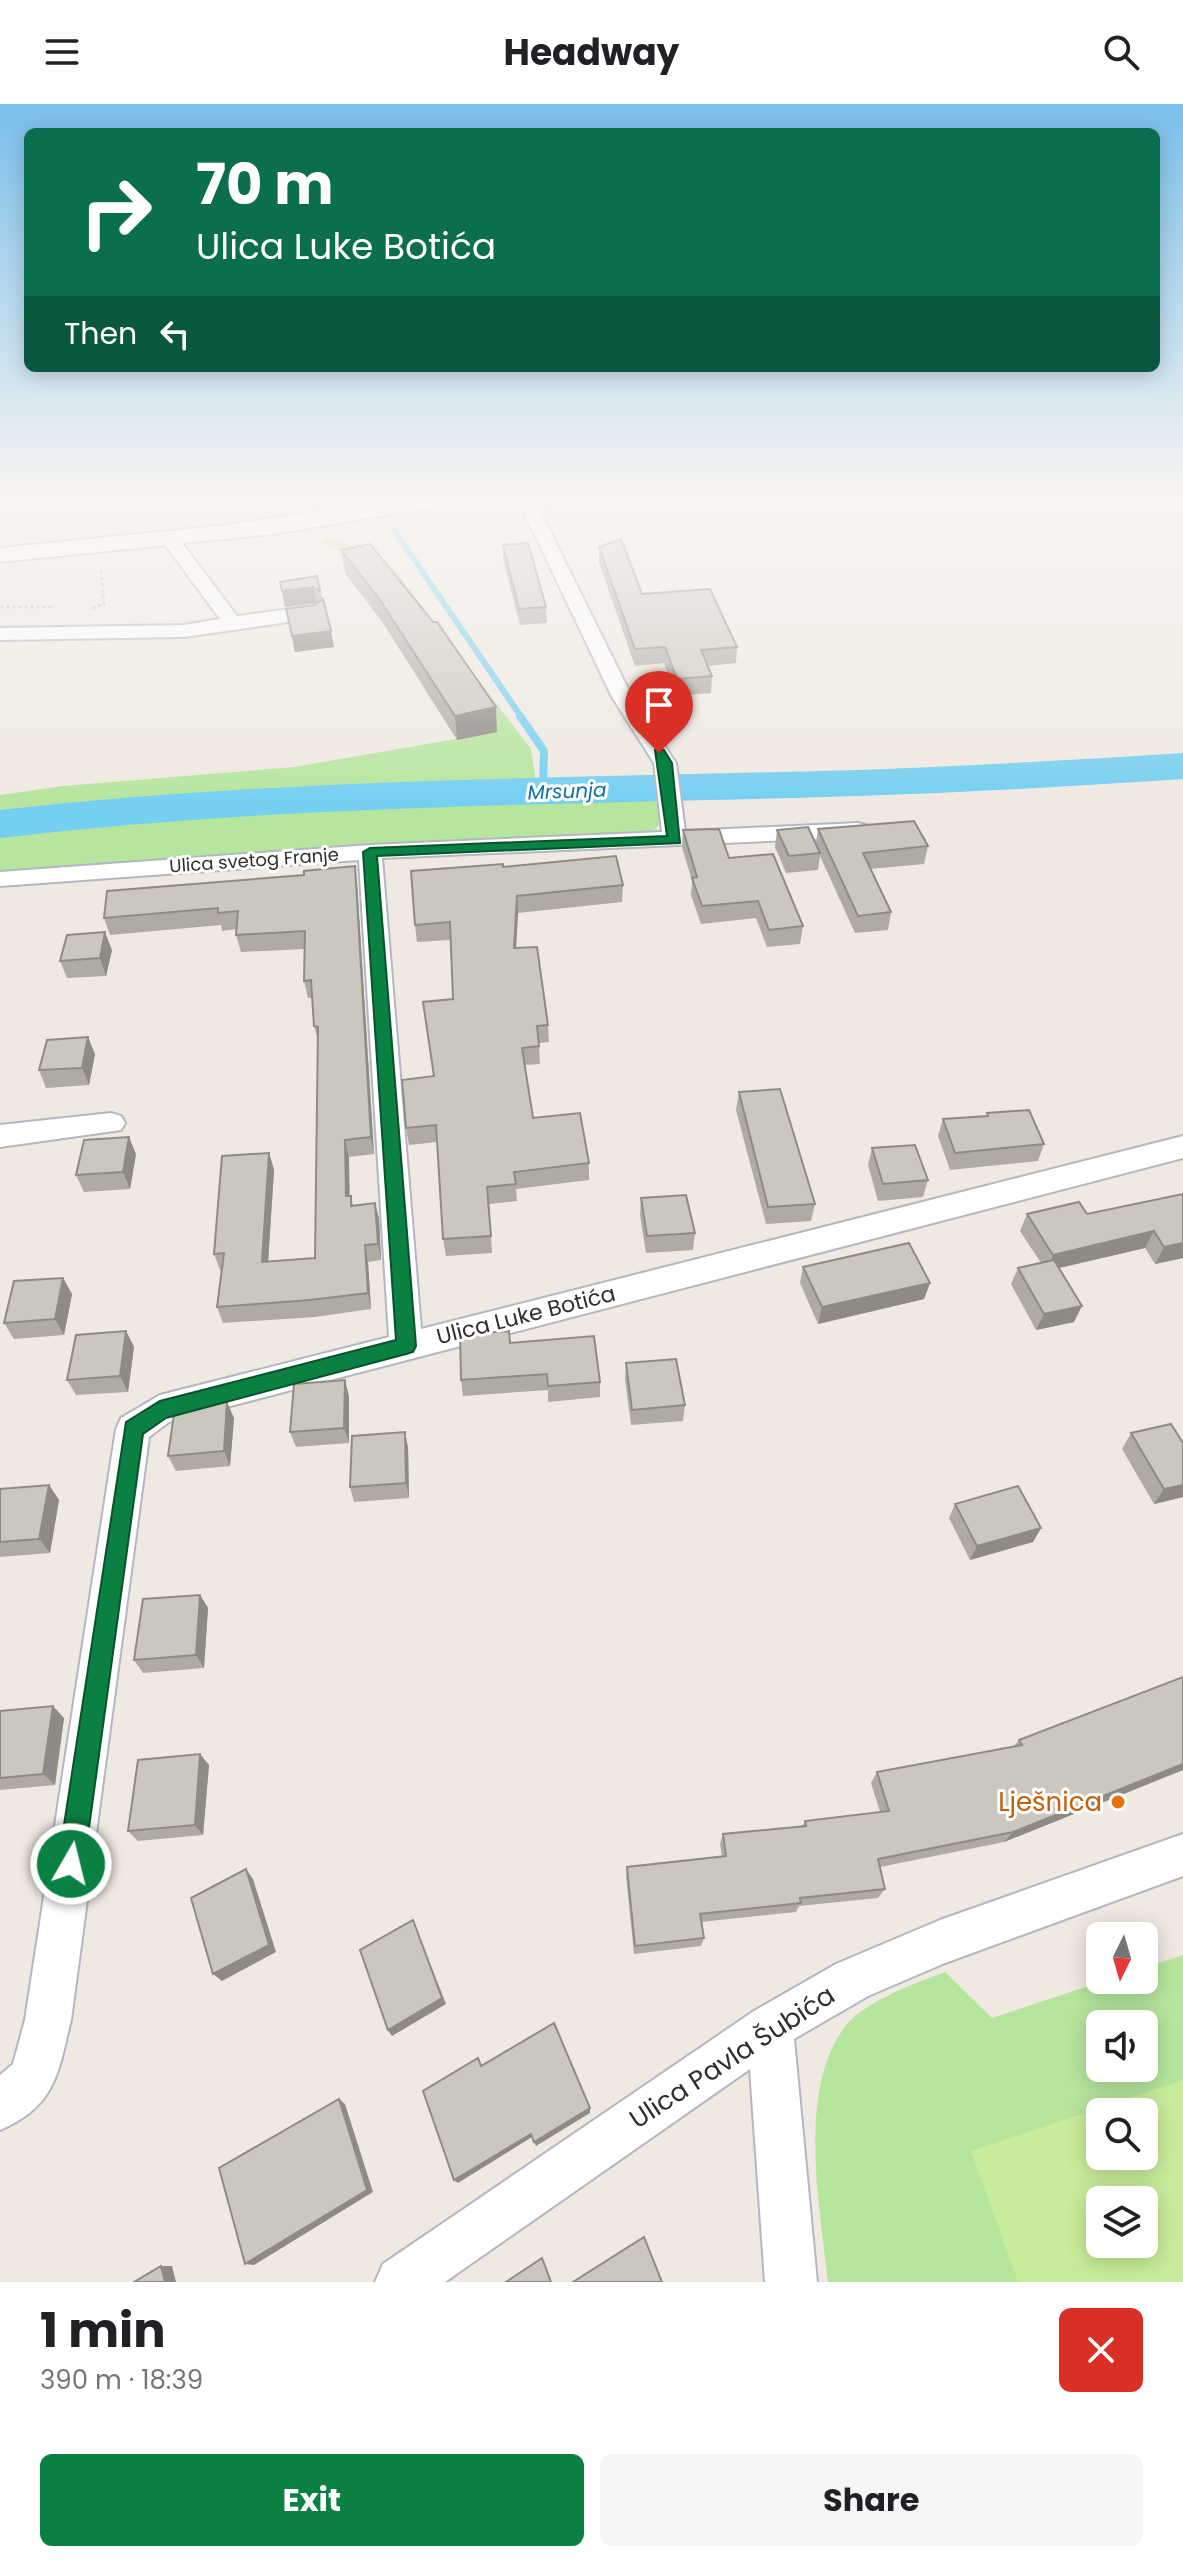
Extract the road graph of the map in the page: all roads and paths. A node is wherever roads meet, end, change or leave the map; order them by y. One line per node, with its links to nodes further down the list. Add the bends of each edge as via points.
1 (104, 602): 6 (path)
2 (217, 602): 8 (street)
3 (576, 602): 11 (street, via 622,697 665,763)
4 (0, 607): 5 (path)
5 (60, 608)
6 (90, 608)
7 (316, 612): 8 (street)
8 (232, 622): 9 (street, via 184,631)
9 (0, 634)
10 (877, 829): 11 (street, Ulica svetog Franje)
11 (674, 830): 12 (street, Ulica svetog Franje)
12 (370, 852): 13 (street, Ulica svetog Franje); 17 (street)
13 (0, 879)
14 (111, 1123): 15 (street)
15 (0, 1136)
16 (1183, 1147): 17 (street, Ulica Luke Botića)
17 (406, 1346): 20 (street, Ulica Luke Botića, via 160,1410 133,1429 48,2020 33,2078)
18 (1183, 1855): 19 (street, Ulica Pavla Šubića, via 940,1942 852,1980)
19 (770, 2027): 21 (street, Ulica Pavla Šubića); 22 (street)
20 (0, 2106)
21 (401, 2282)
22 (791, 2282)

